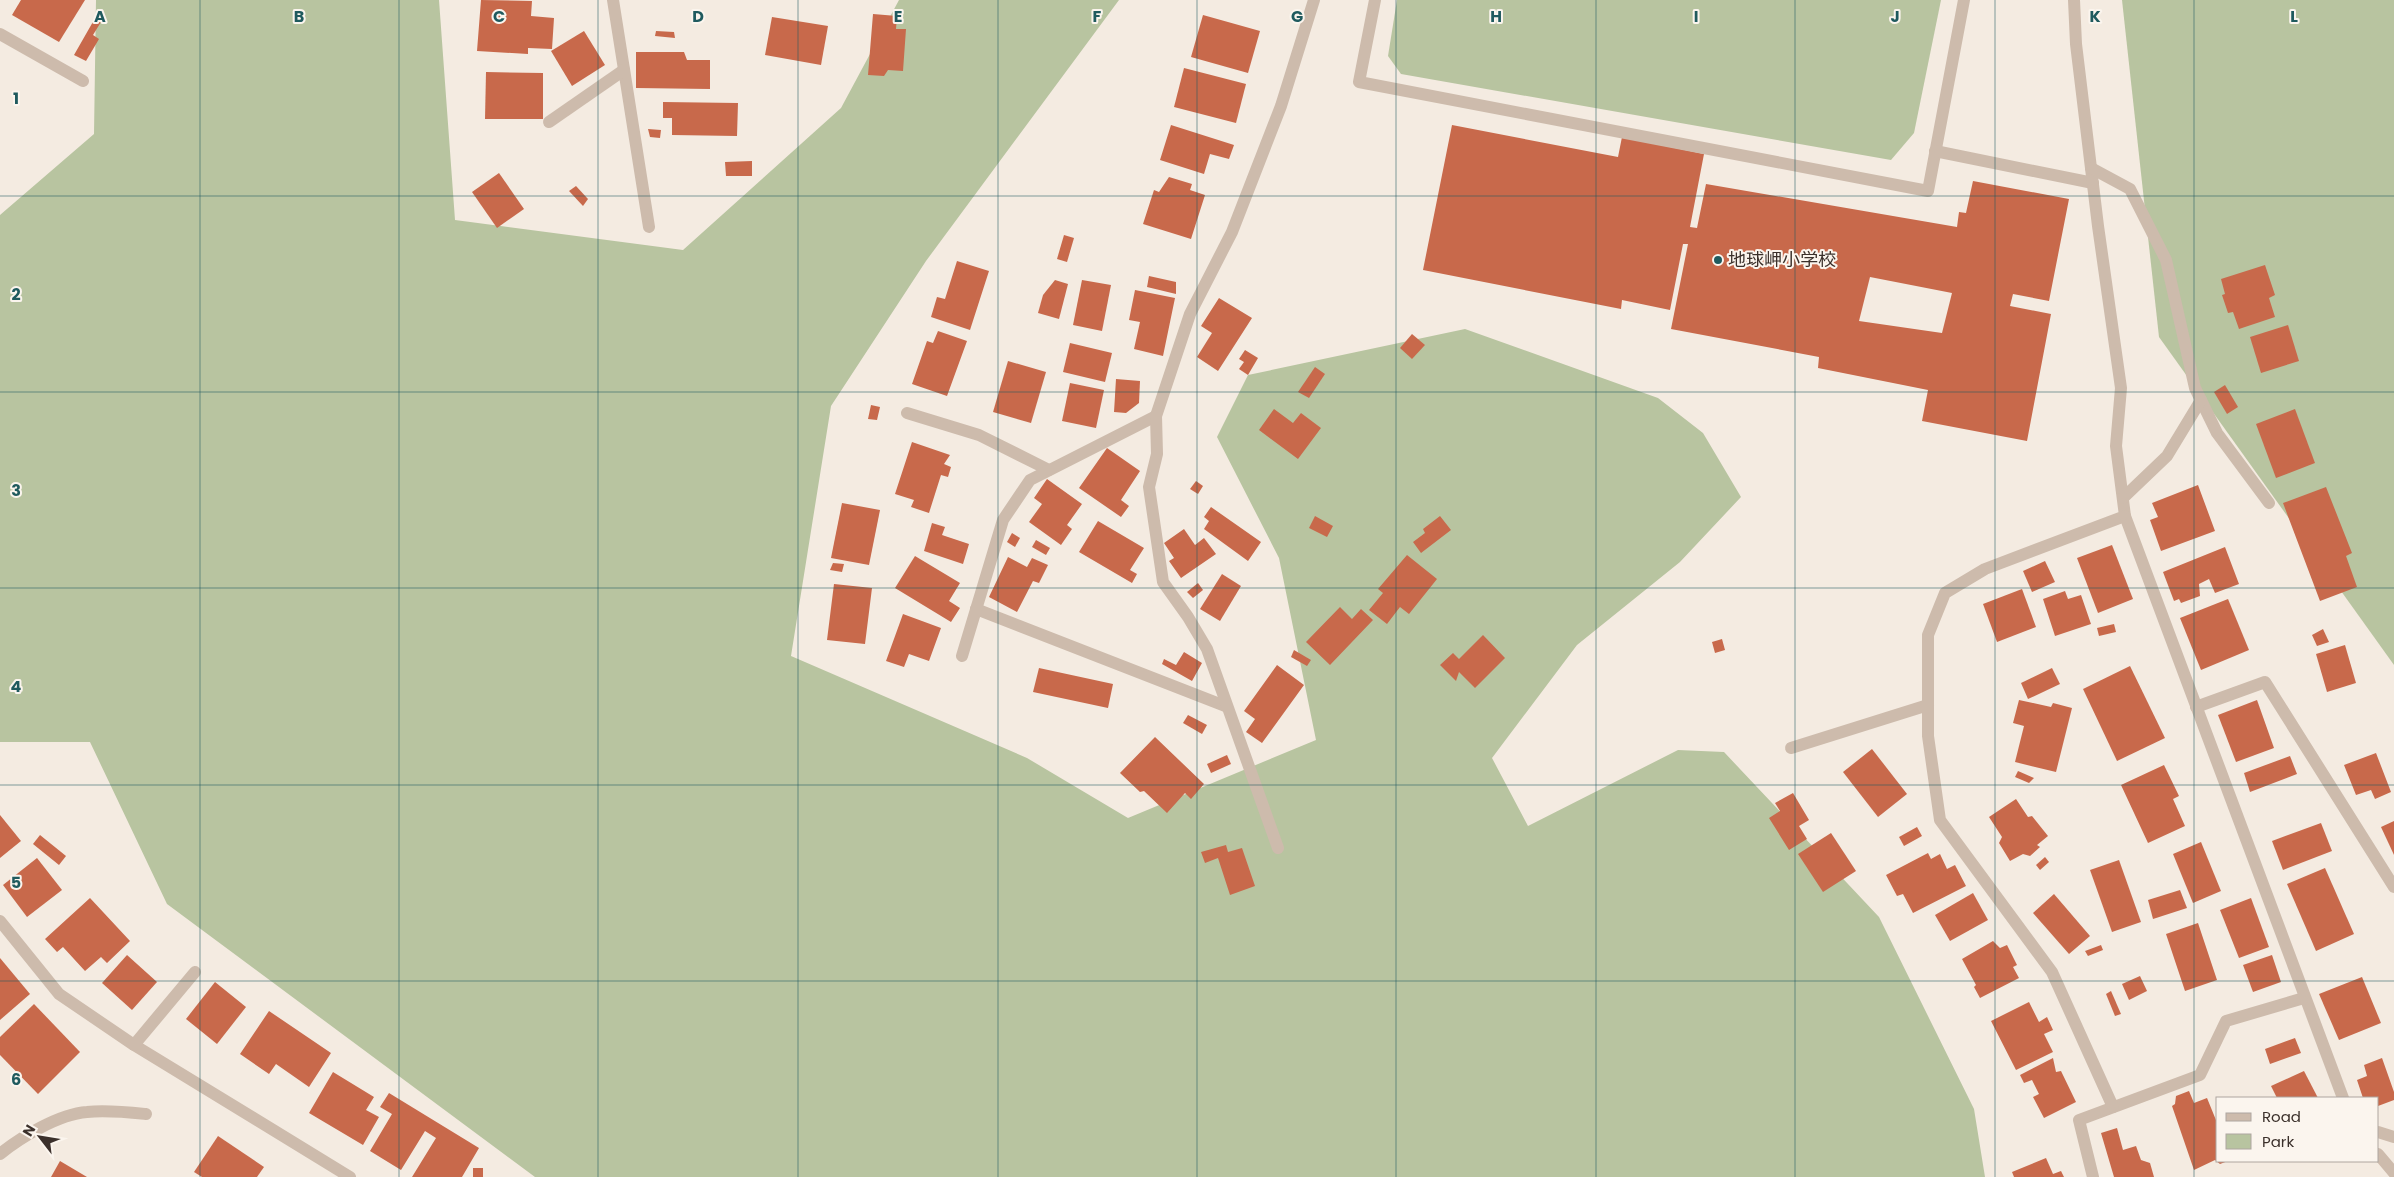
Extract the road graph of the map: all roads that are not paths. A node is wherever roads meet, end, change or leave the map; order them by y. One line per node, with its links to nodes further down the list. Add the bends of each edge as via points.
1 (613, 0): 7 (street)
2 (1314, 0): 16 (street, via 1281,106 1232,232 1190,314)
3 (1375, 0): 10 (street, via 1360,82 1928,191)
4 (1964, 0): 10 (street)
5 (2074, 0): 11 (street)
6 (0, 34): 8 (street)
7 (624, 70): 9 (street); 13 (street)
8 (83, 81)
9 (549, 122)
10 (1935, 151): 12 (street)
11 (2091, 168): 12 (street); 14 (street, via 2130,190 2166,260 2195,388)
12 (2093, 183): 18 (street, via 2121,388 2116,446)
13 (649, 227)
14 (2201, 400): 18 (street, via 2167,456); 19 (street, via 2217,433)
15 (907, 413): 17 (street, via 979,435)
16 (1156, 416): 17 (street); 24 (street, via 1157,454 1149,487 1163,582 1206,649)
17 (1049, 470): 21 (street, via 1030,480 1003,520)
18 (2123, 498): 20 (street)
19 (2269, 503)
20 (2125, 516): 23 (street, via 1985,569 1945,593 1928,635); 25 (street)
21 (976, 609): 22 (street); 24 (street)
22 (962, 656)
23 (1928, 705): 26 (street); 34 (street, via 1928,736 1940,820 2052,972)
24 (1225, 706): 27 (street)
25 (2196, 707): 28 (street, via 2265,682); 31 (street)
26 (1791, 748)
27 (1278, 848)
28 (2394, 887)
29 (0, 921): 32 (street, via 59,994)
30 (195, 972): 32 (street)
31 (2304, 998): 33 (street); 34 (street, via 2226,1020 2200,1075)
32 (134, 1045): 41 (street)
33 (2343, 1097)
34 (2113, 1107): 42 (street, via 2079,1120)
35 (146, 1114): 38 (street, via 85,1112 52,1123)
36 (2379, 1132): 37 (street)
37 (2394, 1137)
38 (0, 1154)
39 (2379, 1155): 40 (street)
40 (2394, 1173)
41 (350, 1177)
42 (2092, 1177)

